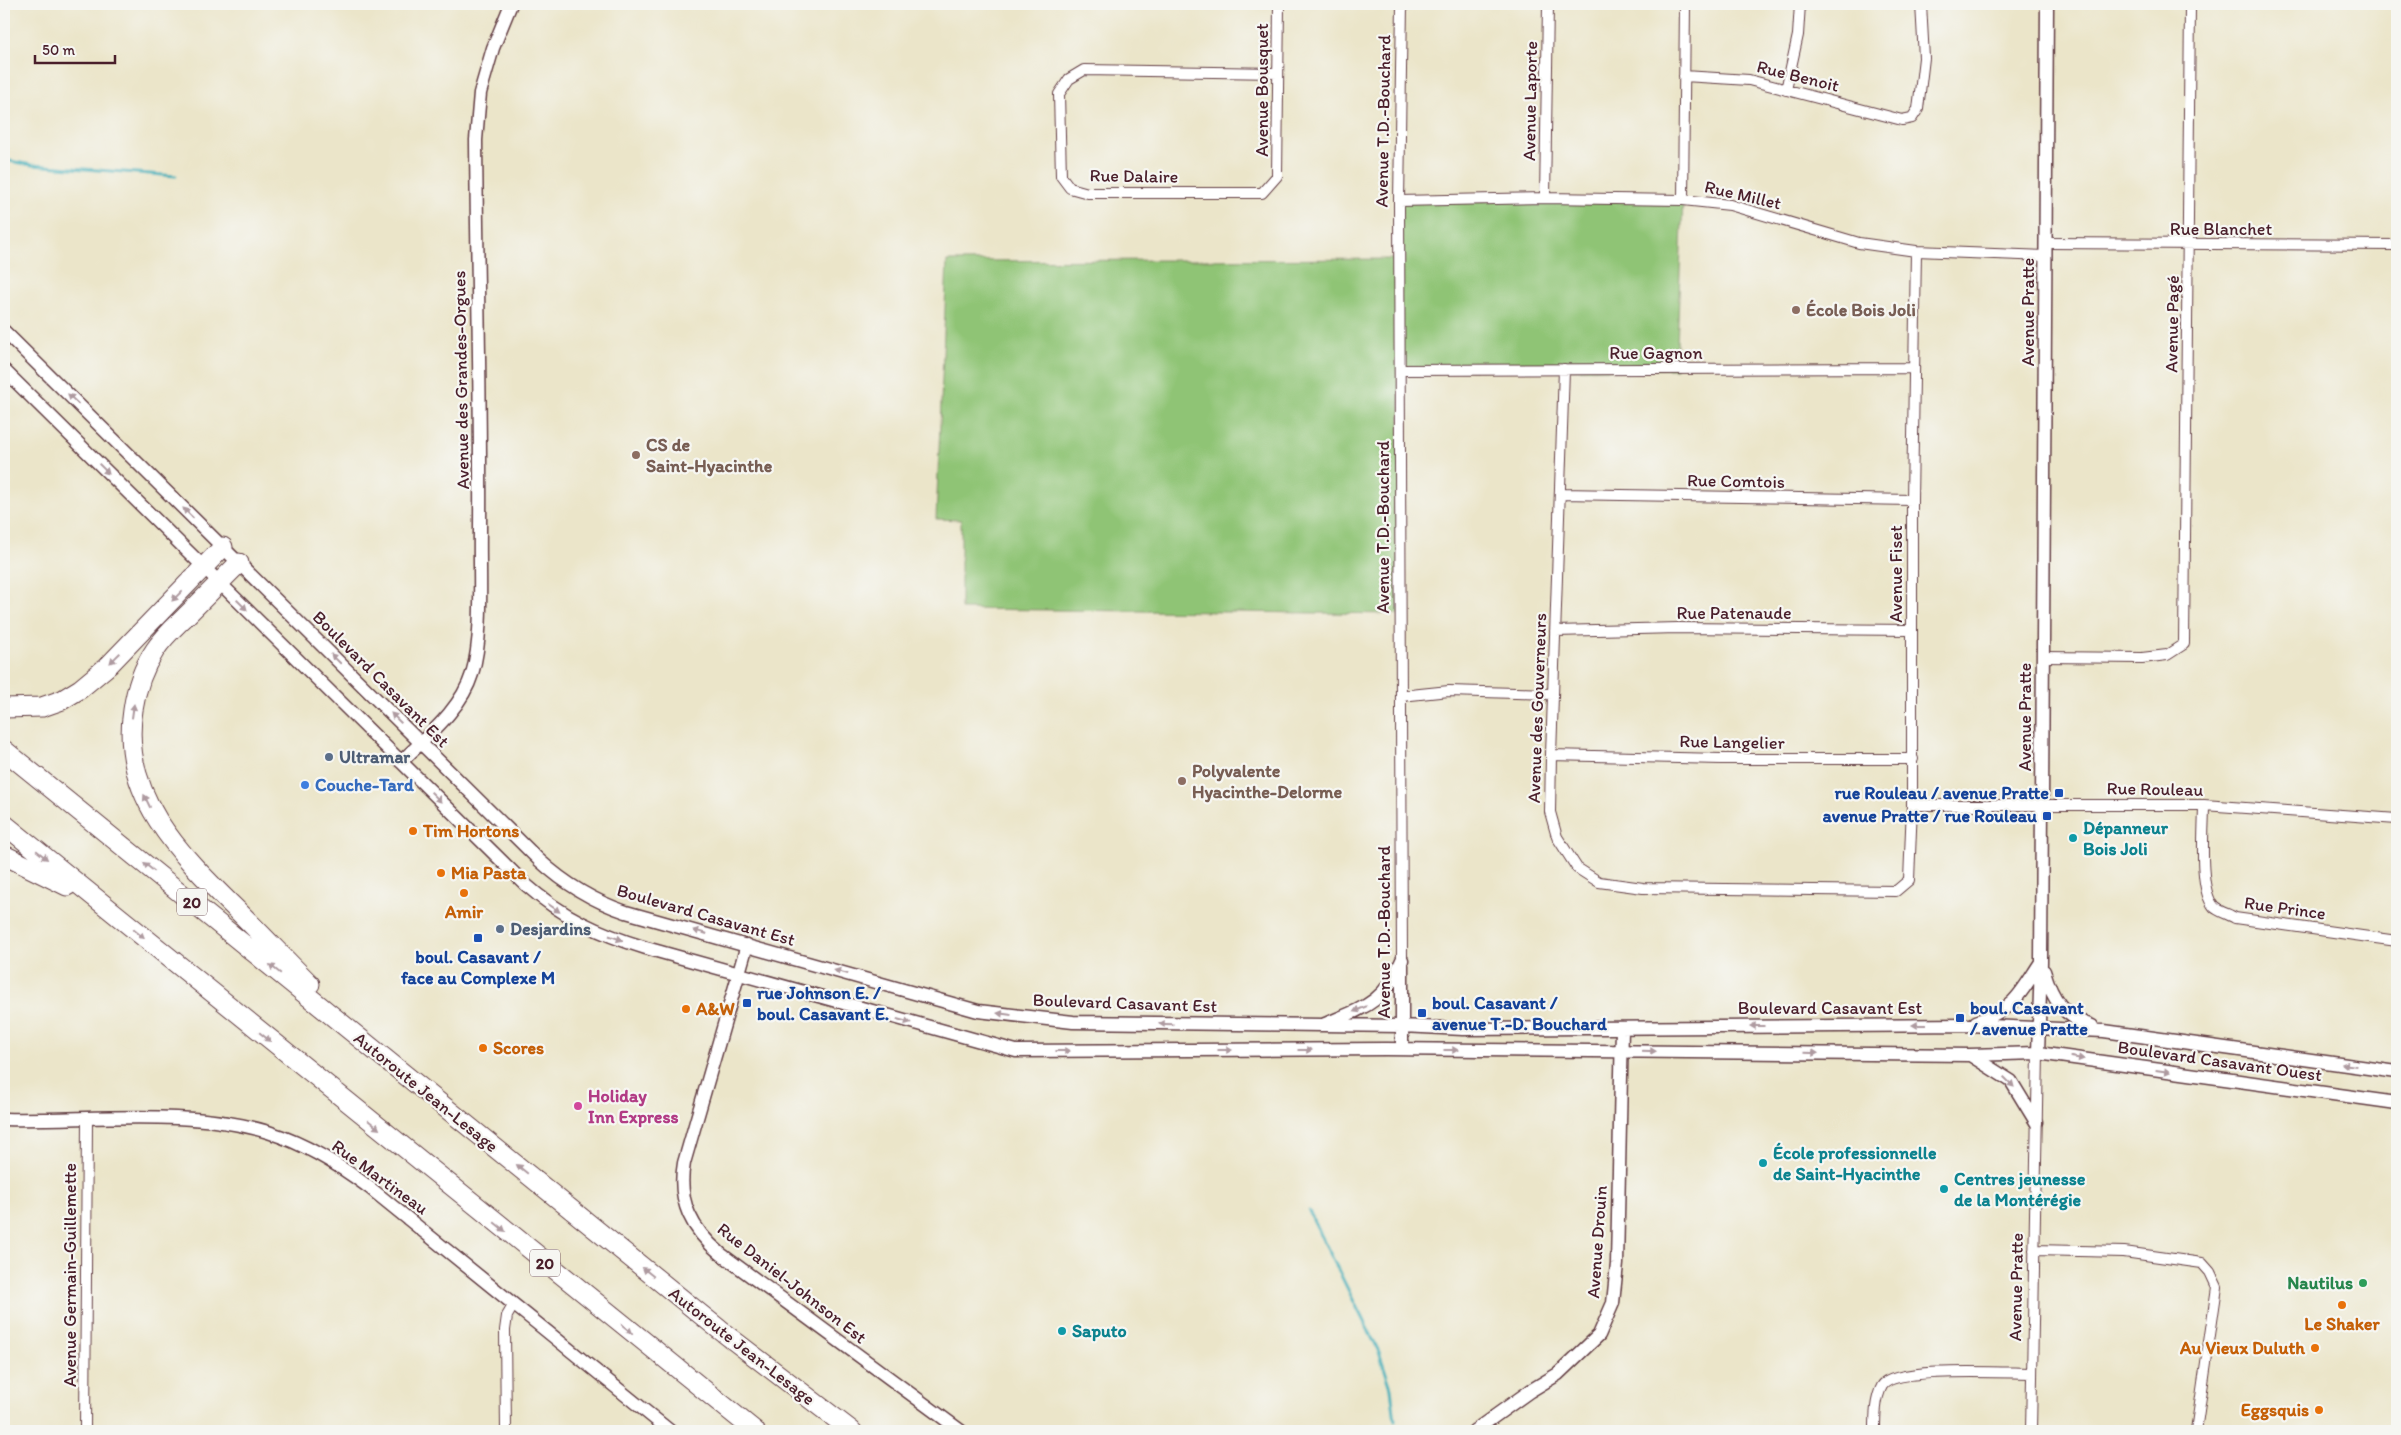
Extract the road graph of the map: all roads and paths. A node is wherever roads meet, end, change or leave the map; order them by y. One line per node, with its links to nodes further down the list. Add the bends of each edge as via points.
1 (511, 4): 39 (street, Avenue des Grandes-Orgues, via 493,48 480,93 476,140 480,498 479,619 475,658 472,674 460,698)
2 (1279, 4): 10 (street, Avenue Bousquet)
3 (1402, 4): 16 (street, Avenue T.D.-Bouchard)
4 (1548, 4): 14 (street, Avenue Laporte)
5 (1685, 4): 11 (street)
6 (1800, 4): 12 (street, via 1798,36)
7 (1921, 4): 12 (street, Rue Benoit, via 1924,58 1918,110 1912,118 1902,120)
8 (2047, 4): 17 (street, Avenue Pratte)
9 (2190, 4): 18 (street, Avenue Pagé)
10 (1278, 73): 13 (street, Avenue Bousquet); 13 (street, Rue Dalaire, via 1084,70 1069,79 1059,94 1061,176 1070,188 1088,193 1262,193)
11 (1684, 76): 12 (street, Rue Benoit, via 1749,80); 15 (street)
12 (1786, 90)
13 (1277, 176)
14 (1545, 198): 15 (street, Rue Millet); 16 (street, Rue Millet)
15 (1683, 200): 20 (street, Rue Millet, via 1730,206 1859,243)
16 (1399, 201): 26 (street, Avenue T.D.-Bouchard)
17 (2046, 243): 18 (street, Rue Blanchet); 21 (street, Avenue Pratte)
18 (2189, 245): 19 (street, Rue Blanchet); 35 (street, Avenue Pagé, via 2184,644 2167,655 2142,658)
19 (2397, 245)
20 (1916, 251): 21 (street, Rue Millet); 23 (street, Avenue Fiset)
21 (2046, 256): 35 (street, Avenue Pratte)
22 (4, 331): 29 (street, Boulevard Casavant Est, one-way to 22)
23 (1913, 368): 24 (street, Rue Gagnon); 28 (street, Avenue Fiset)
24 (1564, 369): 26 (street, Rue Gagnon); 27 (street, Avenue des Gouverneurs)
25 (4, 370): 31 (street, one-way to 31)
26 (1400, 370): 37 (street, Avenue T.D.-Bouchard)
27 (1561, 494): 28 (street, Rue Comtois); 34 (street, Avenue des Gouverneurs)
28 (1912, 500): 33 (street, Avenue Fiset)
29 (223, 547): 30 (street, Boulevard Casavant Est); 31 (highway)
30 (238, 563): 32 (highway); 39 (street, Boulevard Casavant Est, one-way to 30)
31 (204, 568): 32 (street); 38 (highway, one-way to 38, via 80,689 42,707)
32 (219, 583): 43 (street, one-way to 43); 66 (highway, one-way to 32, via 185,858 161,827 140,787 131,733 135,696 141,677 162,640)
33 (1912, 630): 34 (street, Rue Patenaude, via 1678,628); 42 (street, Avenue Fiset)
34 (1555, 631): 36 (street, Avenue des Gouverneurs)
35 (2043, 657): 44 (street, Avenue Pratte)
36 (1552, 694): 37 (street, via 1449,691); 41 (street, Avenue des Gouverneurs)
37 (1401, 696): 54 (street, Avenue T.D.-Bouchard)
38 (4, 708)
39 (420, 742): 43 (street, Avenue des Grandes-Orgues); 53 (street, Boulevard Casavant Est, one-way to 39, via 626,912 579,890 532,853)
40 (4, 750): 66 (highway, Autoroute Jean-Lesage / 20, one-way to 40)
41 (1551, 755): 42 (street, Rue Langelier); 50 (street, Avenue des Gouverneurs, via 1550,812 1557,837 1577,868 1599,882 1643,888)
42 (1912, 759): 45 (street, Avenue Fiset)
43 (401, 762): 56 (street, one-way to 56, via 520,880 560,912 605,935)
44 (2042, 803): 45 (street, Rue Rouleau); 46 (street, Rue Rouleau); 55 (street, Avenue Pratte)
45 (1912, 805): 50 (street, Avenue Fiset, via 1909,880)
46 (2204, 805): 47 (street, Rue Rouleau); 52 (street, Rue Prince, via 2204,874 2209,898 2215,908 2235,918)
47 (2397, 819)
48 (4, 824): 51 (highway, 20, one-way to 51)
49 (4, 855): 51 (highway)
50 (1896, 891)
51 (101, 903): 81 (highway, 20, one-way to 81)
52 (2397, 940)
53 (747, 945): 56 (street, Rue Daniel-Johnson Est); 58 (street, Boulevard Casavant Est, one-way to 53, via 1073,1022 978,1011)
54 (1402, 960): 58 (street, one-way to 58, via 1388,987 1370,1005); 59 (street, Avenue T.D.-Bouchard)
55 (2041, 962): 57 (street, via 2004,1011); 61 (street, Avenue Pratte); 62 (street, via 2048,986 2065,1013)
56 (739, 975): 63 (street, one-way to 63, via 1016,1051); 83 (street, Rue Daniel-Johnson Est, via 684,1163 682,1194 690,1219 721,1254)
57 (1968, 1025): 60 (street, Boulevard Casavant Est, one-way to 60); 61 (street, Boulevard Casavant Est)
58 (1320, 1026): 59 (street, Boulevard Casavant Est)
59 (1402, 1026): 60 (street, Boulevard Casavant Est); 63 (street, Avenue T.D.-Bouchard)
60 (1622, 1028): 64 (street)
61 (2039, 1028): 62 (street, Boulevard Casavant Ouest); 65 (street, Avenue Pratte)
62 (2104, 1031): 68 (street, Boulevard Casavant Ouest, one-way to 62)
63 (1402, 1049): 64 (street, one-way to 64)
64 (1622, 1051): 67 (street, one-way to 67); 84 (street, Avenue Drouin, via 1617,1264 1613,1303 1599,1335 1558,1374)
65 (2038, 1053): 67 (street); 69 (street, Boulevard Casavant Ouest, one-way to 69); 74 (street, Avenue Pratte)
66 (381, 1055): 82 (highway, Autoroute Jean-Lesage / 20, one-way to 66, via 752,1356)
67 (1970, 1055): 74 (street, one-way to 74, via 2011,1081)
68 (2397, 1072)
69 (2381, 1101): 70 (street, Boulevard Casavant Ouest); 71 (street)
70 (2397, 1103)
71 (2397, 1111)
72 (4, 1119): 73 (street, Rue Martineau)
73 (87, 1119): 76 (street, Rue Martineau, via 210,1121 258,1129 299,1144 364,1183); 78 (street, Avenue Germain-Guillemette)
74 (2036, 1122): 75 (street, Avenue Pratte)
75 (2034, 1250): 77 (street, Avenue Pratte); 87 (street, via 2124,1252 2202,1263 2217,1287)
76 (514, 1304): 79 (street, via 507,1316 505,1330); 80 (street, Rue Martineau)
77 (2032, 1373): 85 (street, via 1916,1373 1891,1378 1882,1386 1876,1407); 86 (street, Avenue Pratte)
78 (85, 1431)
79 (506, 1431)
80 (670, 1431)
81 (755, 1431)
82 (852, 1431)
83 (962, 1431)
84 (1474, 1431)
85 (1875, 1431)
86 (2031, 1431)
87 (2196, 1431)

